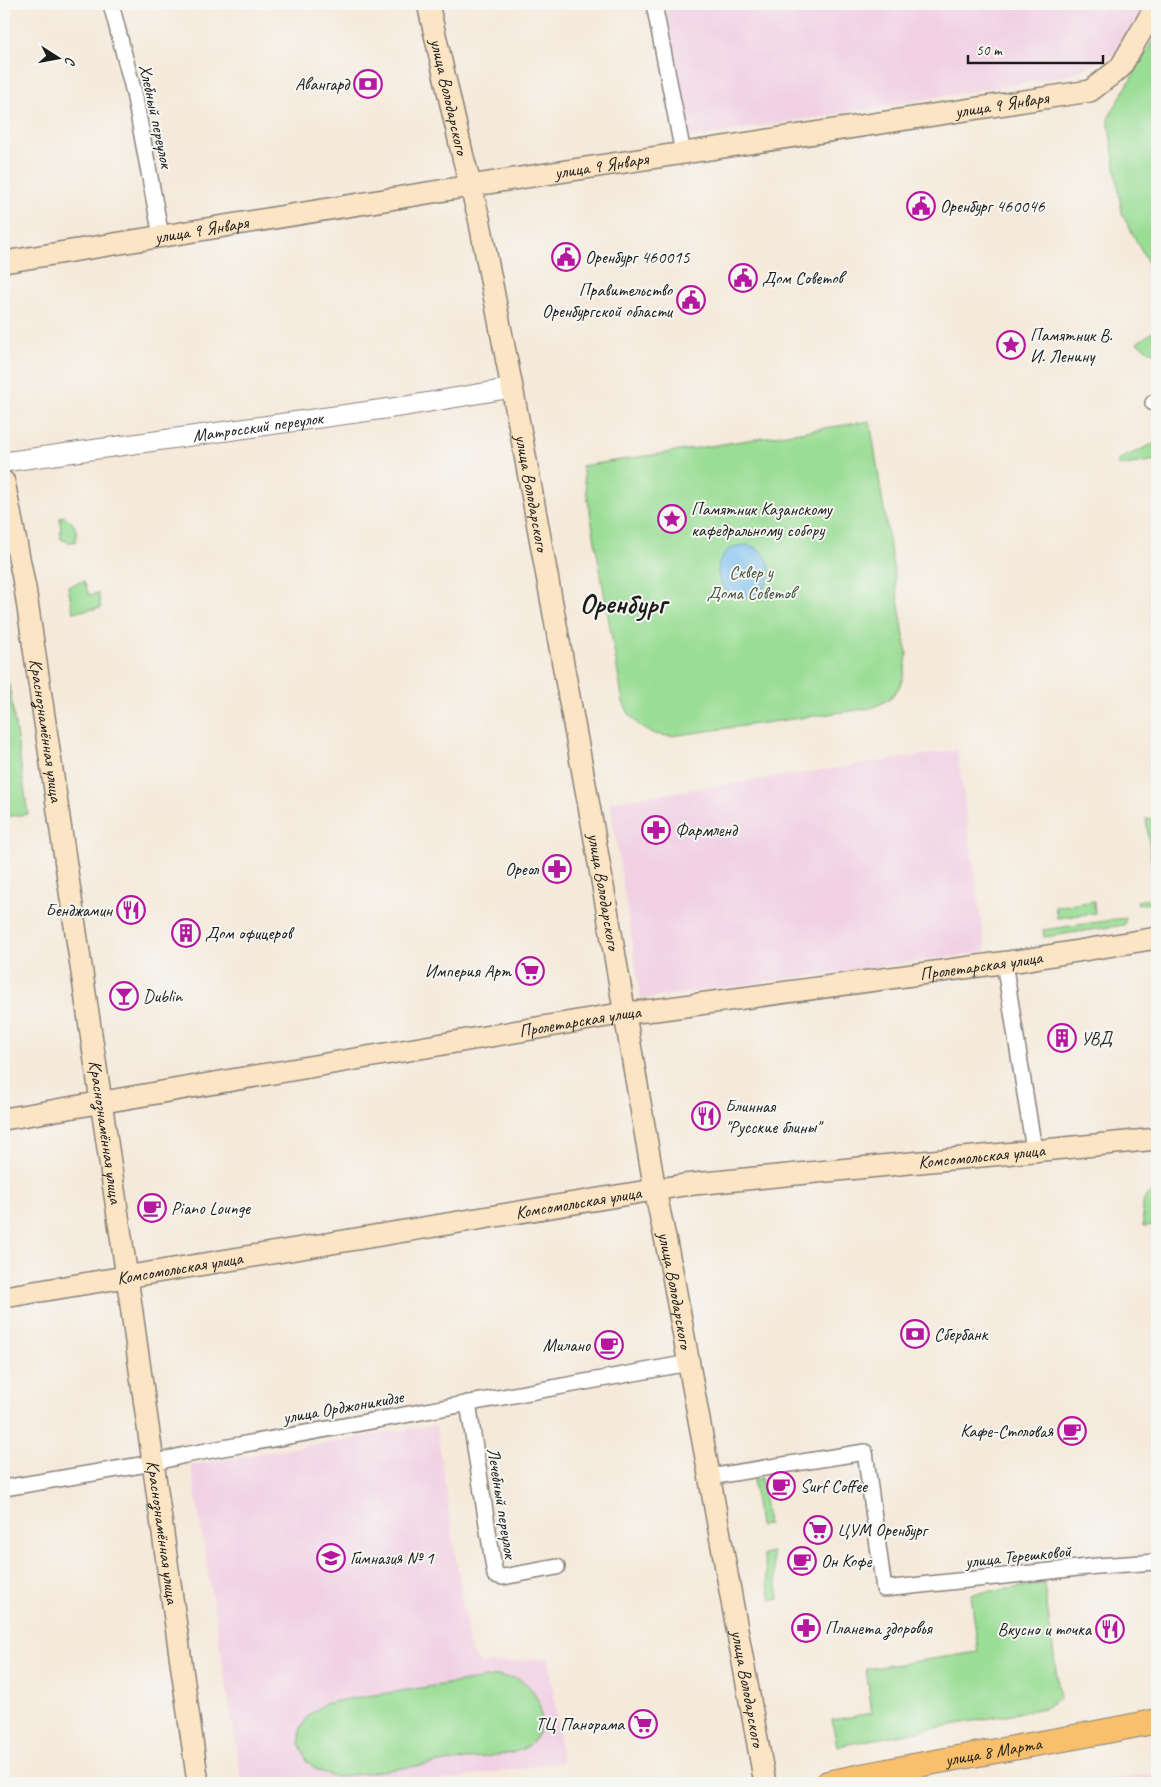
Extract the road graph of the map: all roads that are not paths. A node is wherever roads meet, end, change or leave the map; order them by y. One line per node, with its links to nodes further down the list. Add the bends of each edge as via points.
1 (111, 4): 7 (street, Хлебный переулок, via 134,93)
2 (428, 4): 6 (main road, улица Володарского)
3 (654, 4): 5 (street)
4 (1156, 4): 5 (main road, улица 9 Января, via 1120,68 1090,92)
5 (683, 153): 6 (main road, улица 9 Января)
6 (470, 186): 7 (main road, улица 9 Января); 9 (main road, улица Володарского)
7 (161, 236): 8 (main road, улица 9 Января)
8 (4, 262)
9 (512, 388): 10 (street, Матросский переулок, via 406,406); 14 (main road, улица Володарского)
10 (4, 462)
11 (4, 482): 15 (main road, Краснознамённая улица, via 25,588)
12 (1157, 938): 13 (main road, Пролетарская улица)
13 (1004, 962): 14 (main road, Пролетарская улица); 18 (street)
14 (625, 1013): 15 (main road, Пролетарская улица); 19 (main road, улица Володарского)
15 (101, 1103): 16 (main road, Пролетарская улица); 20 (main road, Краснознамённая улица)
16 (4, 1119)
17 (1157, 1139): 18 (main road, Комсомольская улица)
18 (1034, 1150): 19 (main road, Комсомольская улица)
19 (655, 1190): 20 (main road, Комсомольская улица); 22 (main road, улица Володарского)
20 (127, 1276): 21 (main road, Комсомольская улица); 24 (main road, Краснознамённая улица)
21 (4, 1297)
22 (689, 1363): 23 (street, улица Орджоникидзе); 25 (main road, улица Володарского)
23 (468, 1403): 24 (street, улица Орджоникидзе); 28 (street, Лечебный переулок, via 495,1575 502,1577)
24 (153, 1463): 26 (street, улица Орджоникидзе); 30 (main road, Краснознамённая улица)
25 (709, 1477): 27 (street, улица Терешковой, via 865,1452 884,1589); 31 (main road, улица Володарского)
26 (4, 1488)
27 (1157, 1562)
28 (557, 1567)
29 (1157, 1721): 32 (main road, улица 8 Марта)
30 (198, 1783)
31 (766, 1783)
32 (828, 1783)

